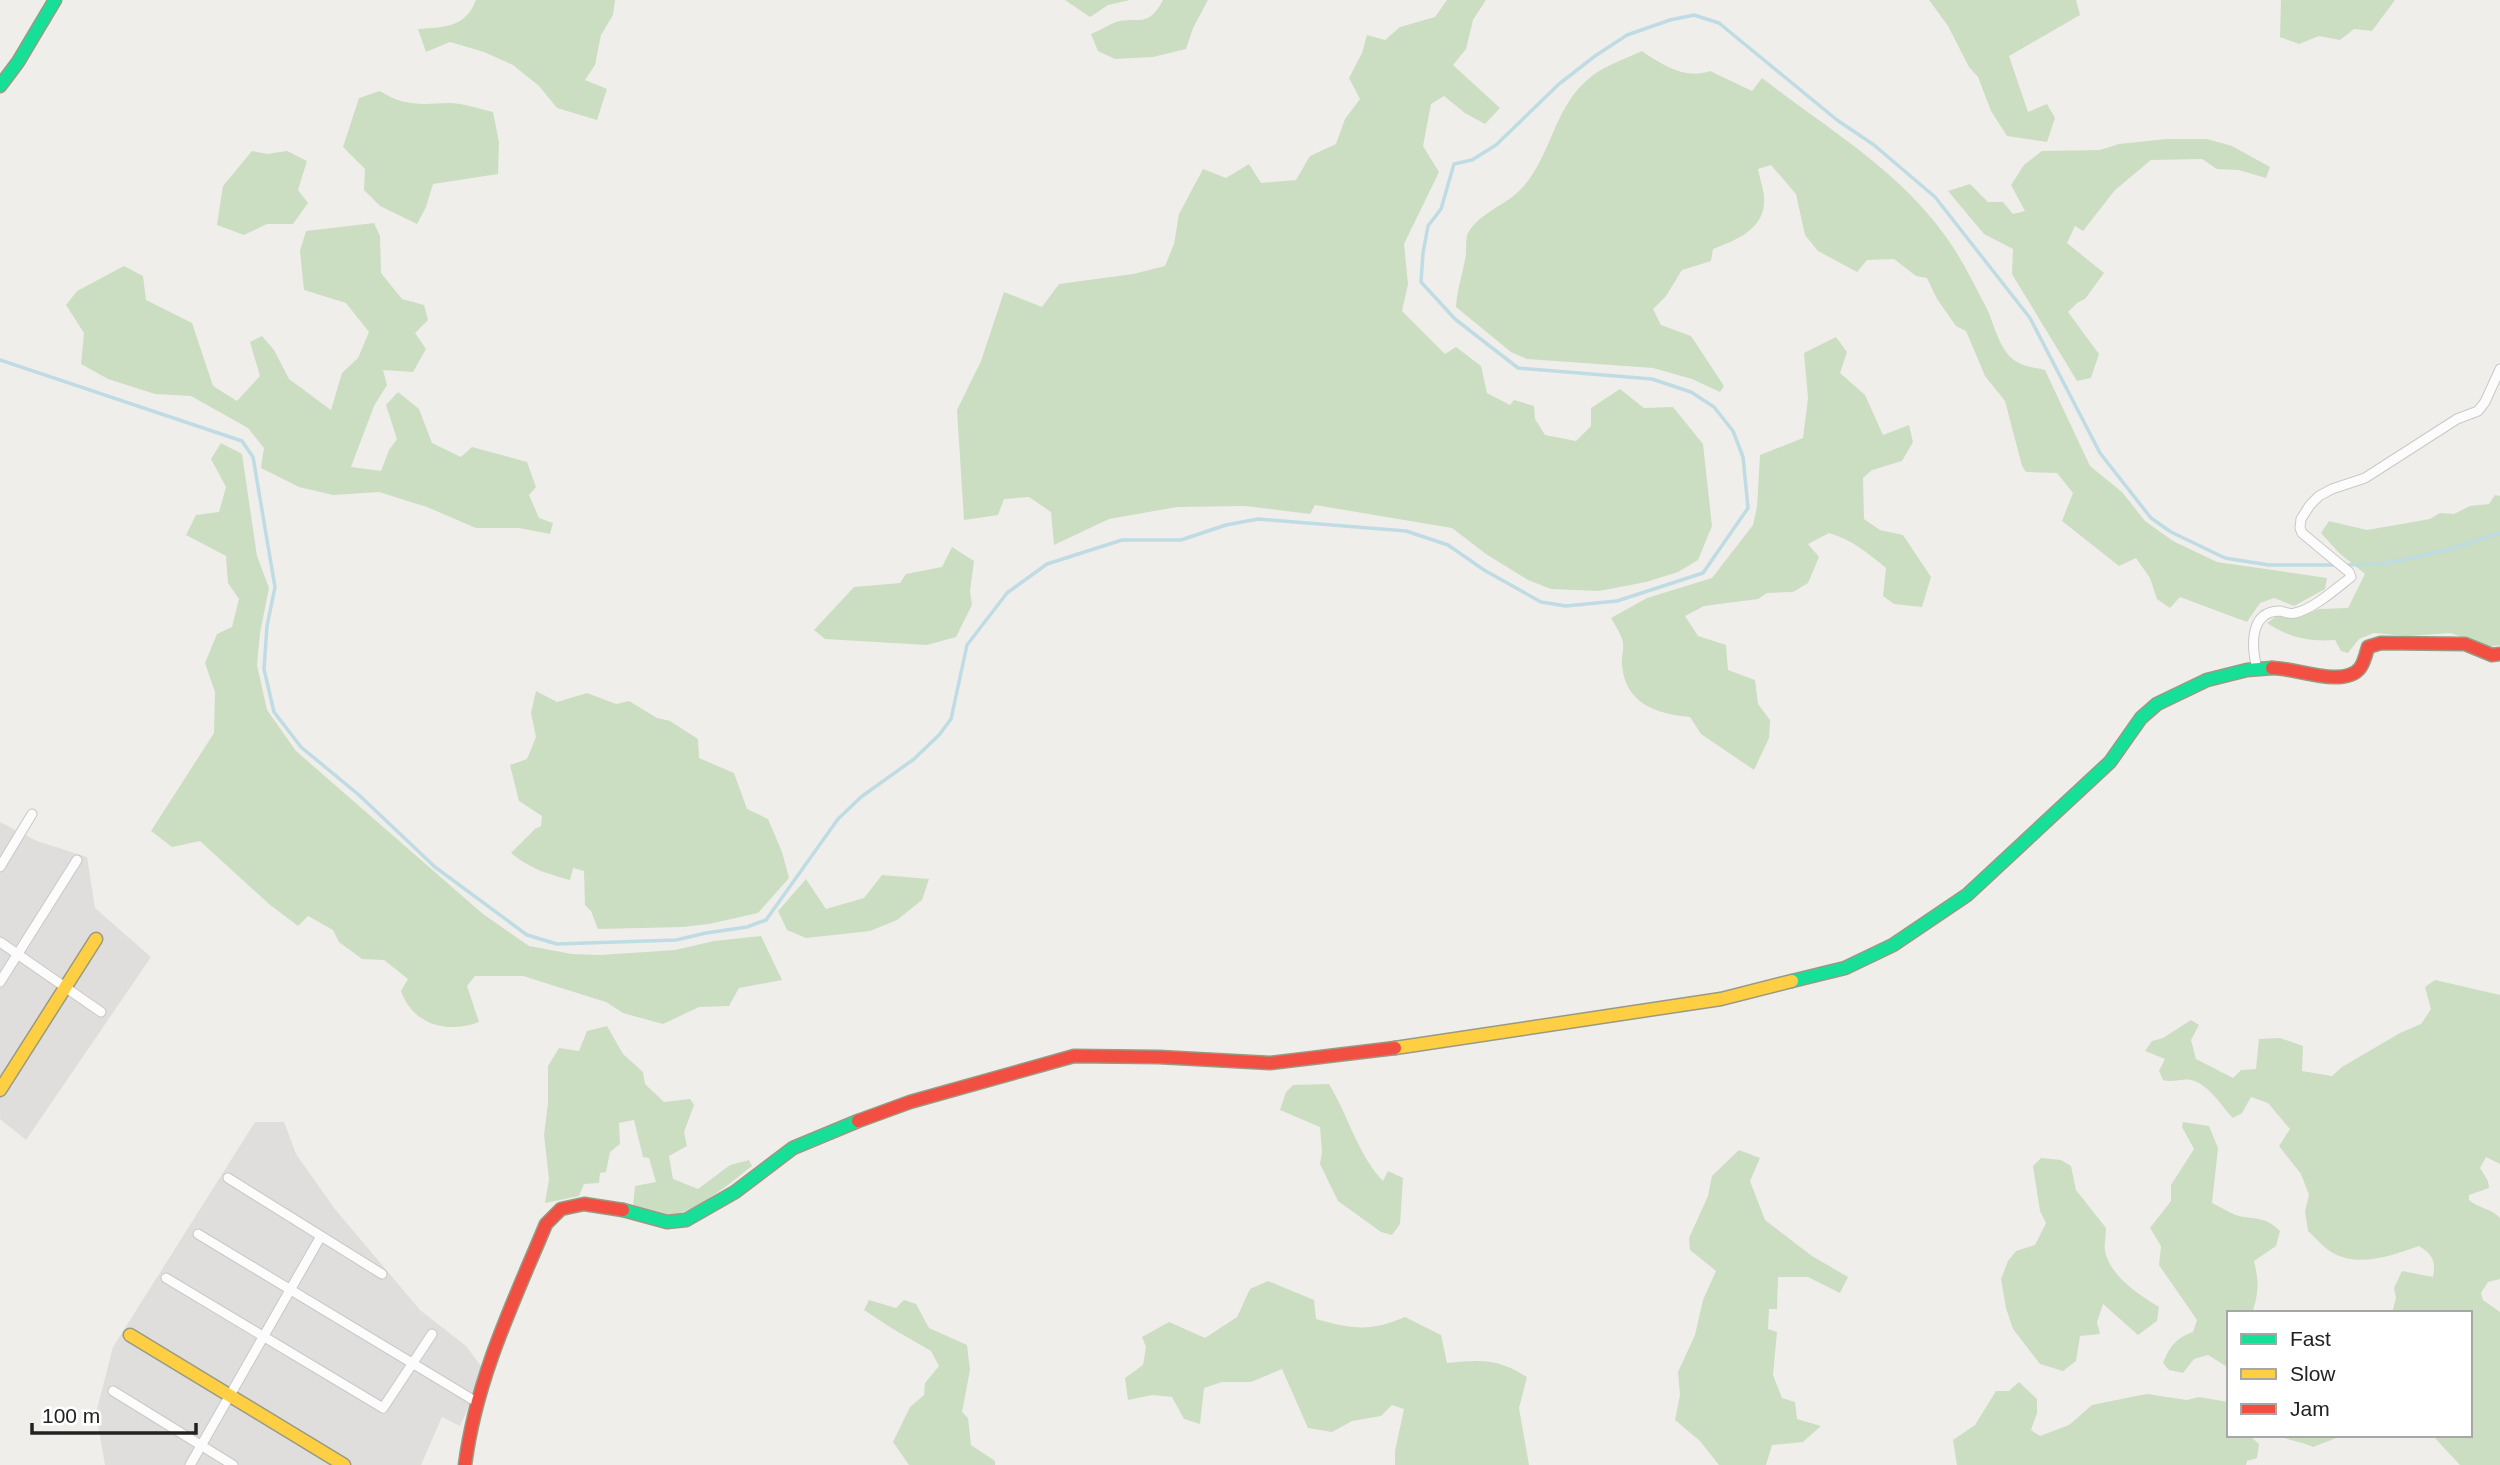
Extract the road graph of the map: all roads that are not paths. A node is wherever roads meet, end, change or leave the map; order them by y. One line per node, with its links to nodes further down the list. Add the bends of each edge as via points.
1 (55, 0): 2 (street)
2 (0, 86)
3 (2500, 369): 5 (street, via 2478,411 2310,505 2301,519 2302,533 2351,577 2307,608 2263,616 2254,637)
4 (2500, 654): 5 (street, via 2465,644 2381,643 2368,647 2357,672 2342,676 2278,667)
5 (2257, 669): 28 (street, via 2207,680 2157,704 2141,718 2110,762 1967,895 1893,945 1845,968 1721,999 1369,1052 1270,1063 1074,1056 849,1124 793,1148 735,1192 686,1220 667,1222 584,1204 561,1209 546,1224)
6 (32, 814): 8 (street)
7 (77, 860): 11 (street)
8 (0, 867)
9 (96, 939): 13 (street)
10 (0, 942): 11 (street)
11 (18, 954): 12 (street); 13 (street)
12 (0, 982)
13 (66, 988): 14 (street); 15 (street)
14 (101, 1012)
15 (0, 1090)
16 (228, 1178): 18 (street)
17 (198, 1234): 21 (street)
18 (321, 1236): 19 (street); 21 (street)
19 (382, 1274)
20 (166, 1278): 24 (street)
21 (289, 1291): 24 (street); 25 (street)
22 (432, 1334): 25 (street)
23 (130, 1335): 27 (street)
24 (263, 1336): 25 (street, via 383,1408); 27 (street)
25 (412, 1365): 28 (street)
26 (113, 1391): 29 (street)
27 (230, 1395): 29 (street); 32 (street)
28 (475, 1401): 33 (street)
29 (201, 1445): 30 (street); 31 (street)
30 (190, 1465)
31 (233, 1465)
32 (344, 1465)
33 (465, 1465)

